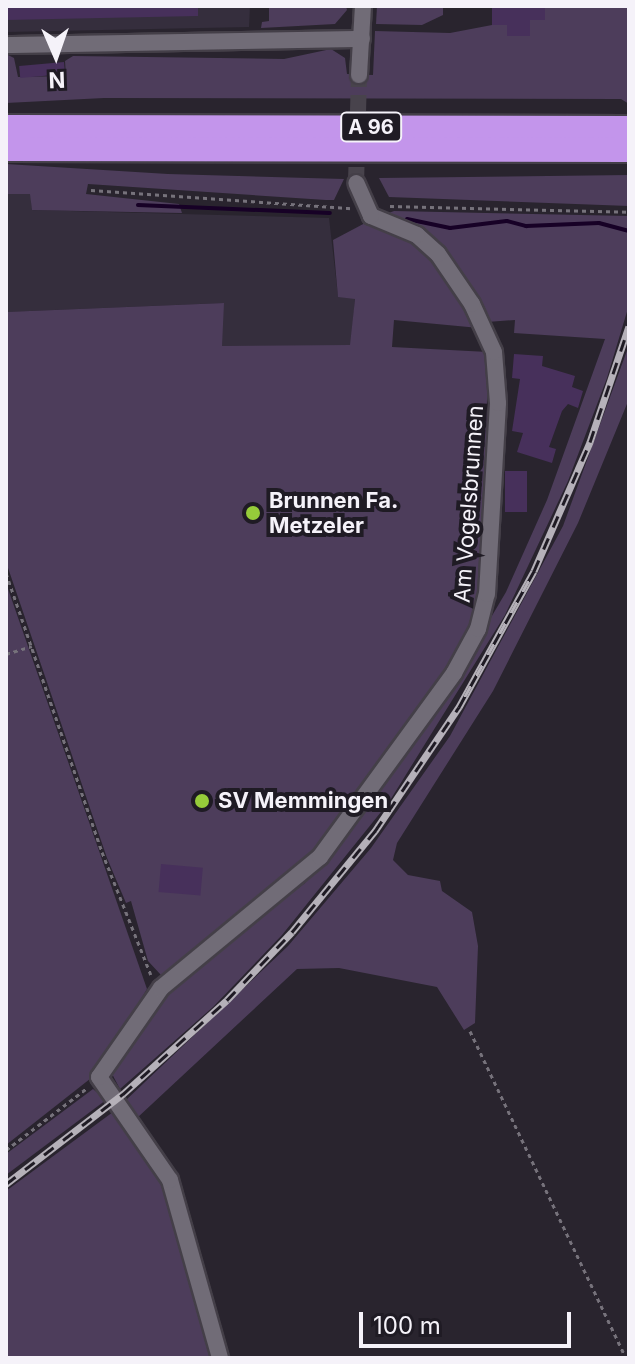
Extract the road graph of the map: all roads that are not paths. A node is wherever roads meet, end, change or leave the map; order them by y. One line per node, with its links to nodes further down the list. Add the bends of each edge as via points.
1 (363, 6): 2 (street)
2 (362, 39): 3 (street); 4 (street)
3 (6, 45)
4 (359, 75)
5 (6, 127): 6 (highway, A 96)
6 (629, 128)
7 (6, 149): 8 (highway, A 96)
8 (629, 150)
9 (356, 183): 10 (street, Am Vogelsbrunnen, via 371,216 417,235 438,254 472,304 496,358 490,566 482,619 431,709 320,857 161,988 99,1077 170,1180)
10 (220, 1358)

